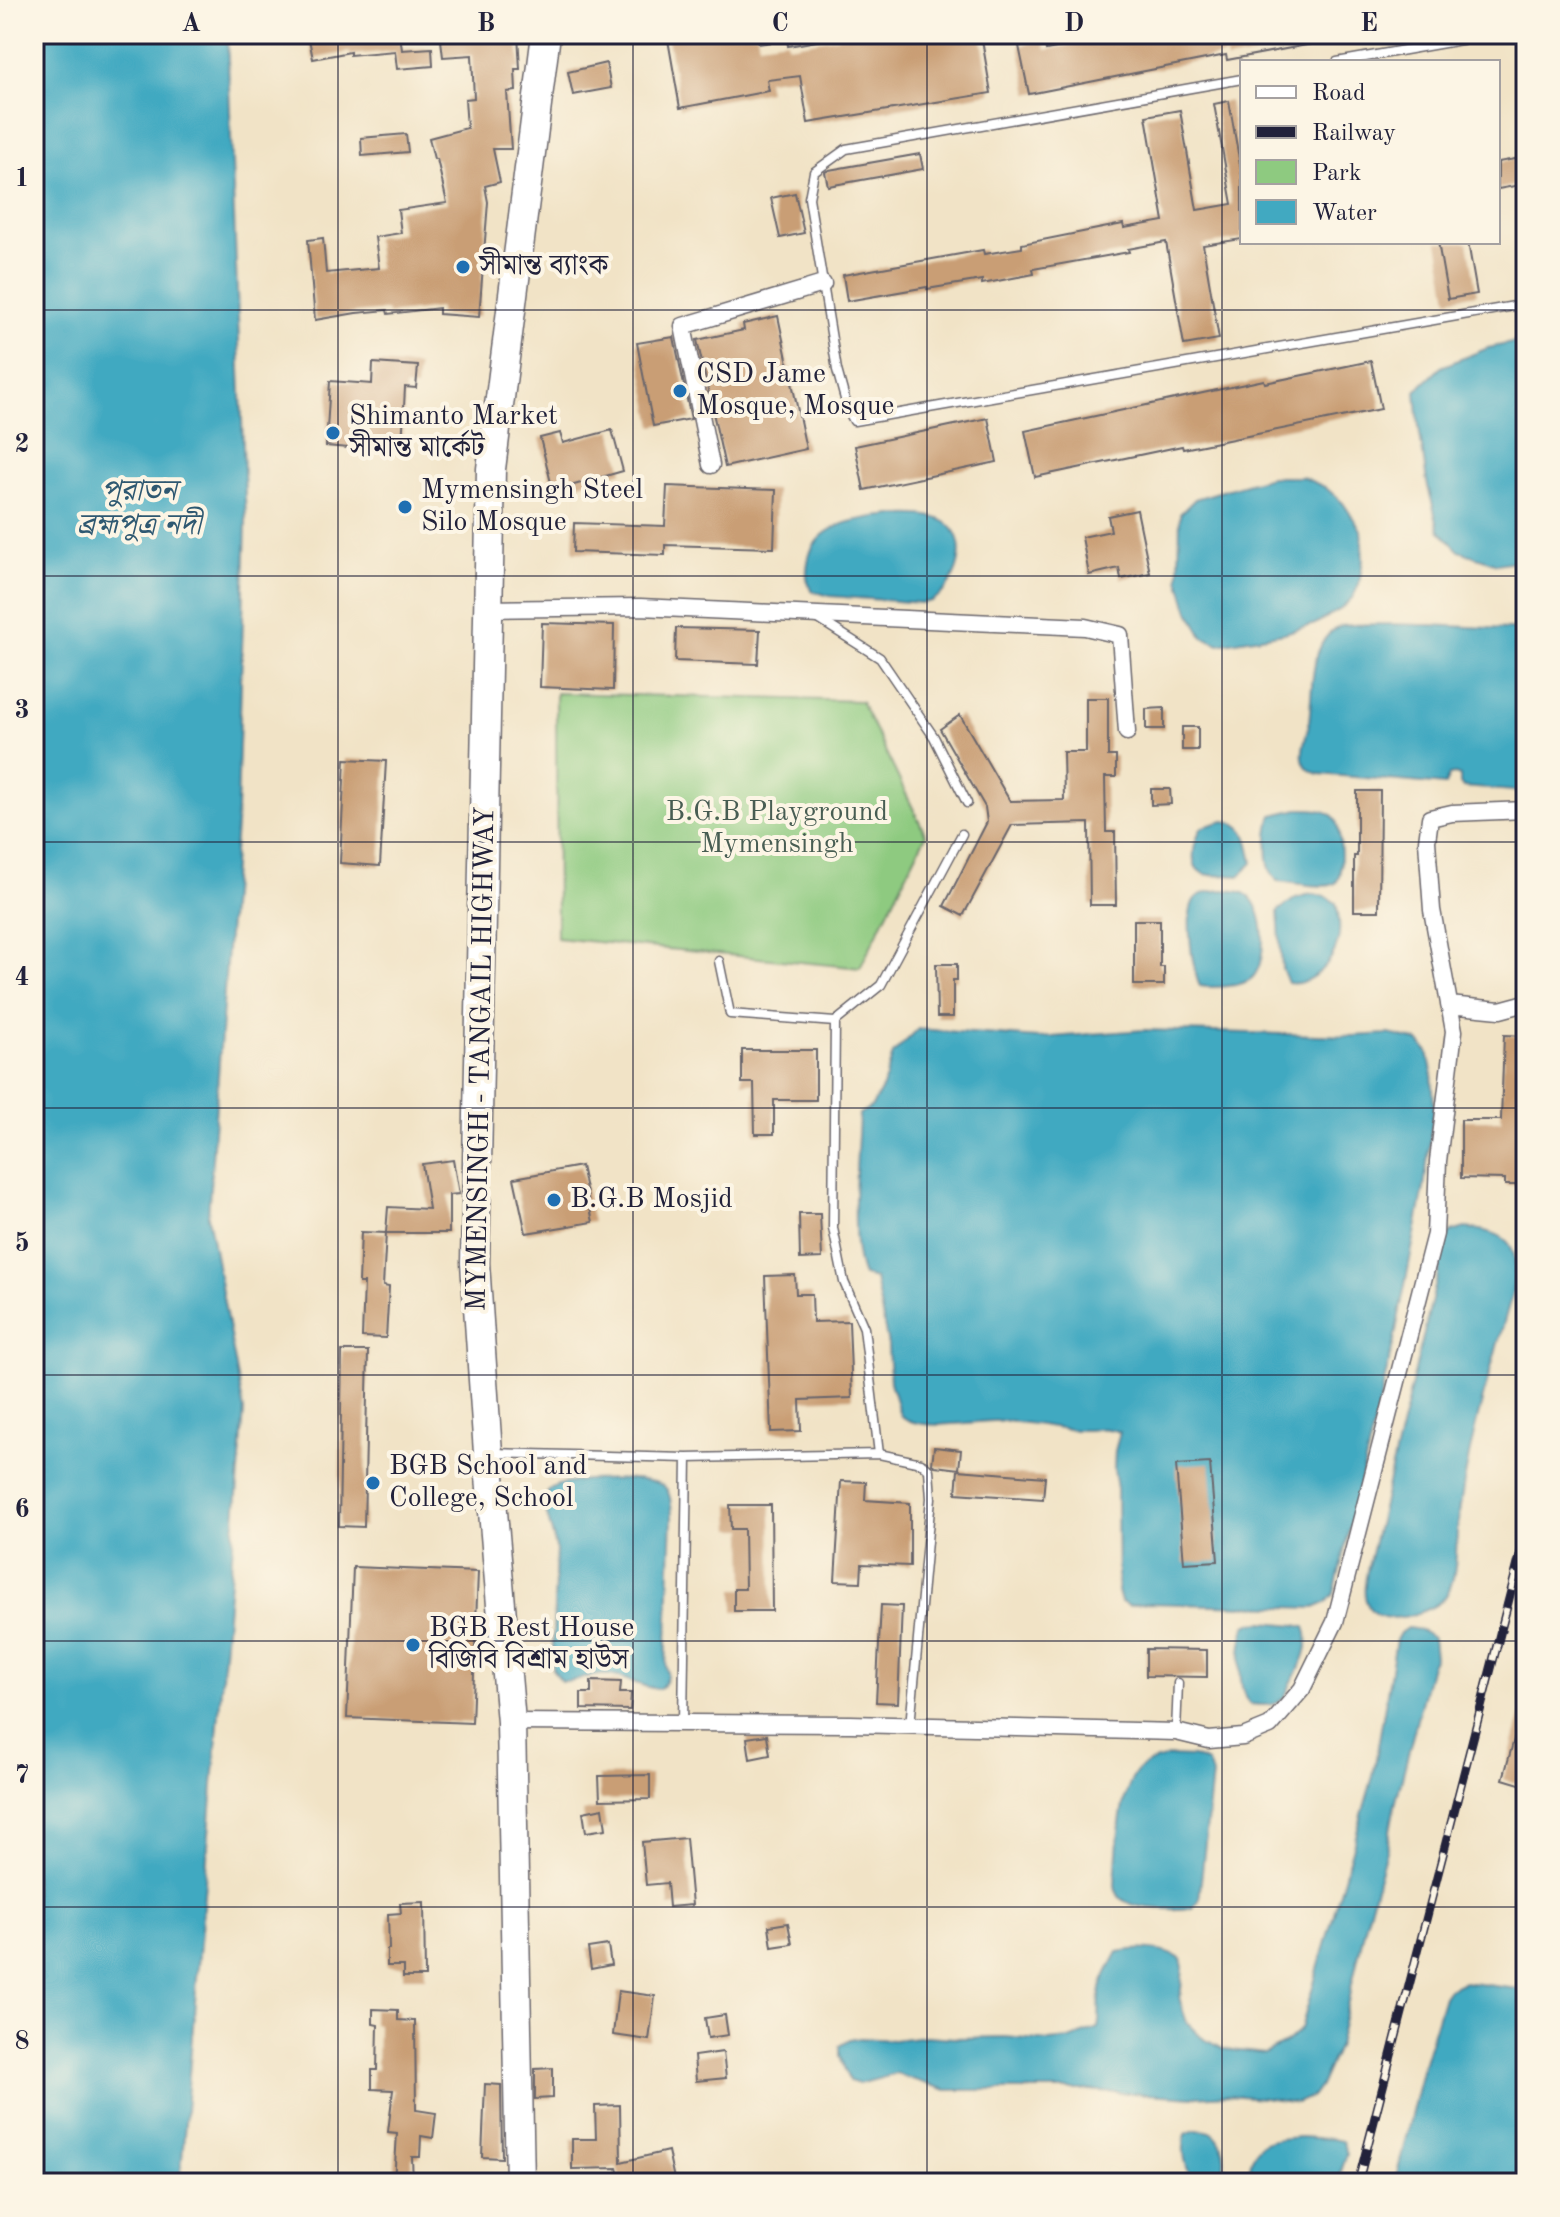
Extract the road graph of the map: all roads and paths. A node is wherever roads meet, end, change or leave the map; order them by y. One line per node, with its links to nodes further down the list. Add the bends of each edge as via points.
1 (546, 34): 8 (highway, MYMENSINGH - TANGAIL HIGHWAY, via 491,469)
2 (1495, 34): 3 (lane)
3 (1348, 60)
4 (1240, 79): 5 (lane, via 846,149 814,172 809,198)
5 (823, 284): 6 (lane, via 837,370 854,421); 7 (street, via 683,326)
6 (1526, 304)
7 (711, 465)
8 (488, 609): 9 (street); 18 (highway, MYMENSINGH - TANGAIL HIGHWAY, via 475,1263)
9 (809, 613): 10 (street, via 1085,627 1120,635); 11 (lane, via 880,658 934,737)
10 (1127, 732)
11 (967, 803)
12 (1526, 810): 16 (street, via 1430,818 1432,910)
13 (962, 834): 17 (lane, via 881,985)
14 (719, 961): 17 (lane, via 730,1014)
15 (1526, 1003): 16 (street, via 1500,1010)
16 (1449, 1005): 25 (street, via 1454,1031 1435,1234 1335,1622 1302,1689 1270,1726 1243,1737 1209,1740)
17 (835, 1022): 19 (lane, via 833,1228 844,1282 864,1328)
18 (488, 1453): 20 (lane); 22 (highway, MYMENSINGH - TANGAIL HIGHWAY)
19 (879, 1454): 20 (lane); 24 (lane, via 921,1463 929,1470 931,1498)
20 (687, 1458): 23 (lane)
21 (1178, 1683): 25 (lane)
22 (511, 1722): 23 (street); 26 (highway, MYMENSINGH - TANGAIL HIGHWAY)
23 (683, 1723): 24 (street)
24 (910, 1727): 25 (street)
25 (1176, 1732)
26 (520, 2183)

